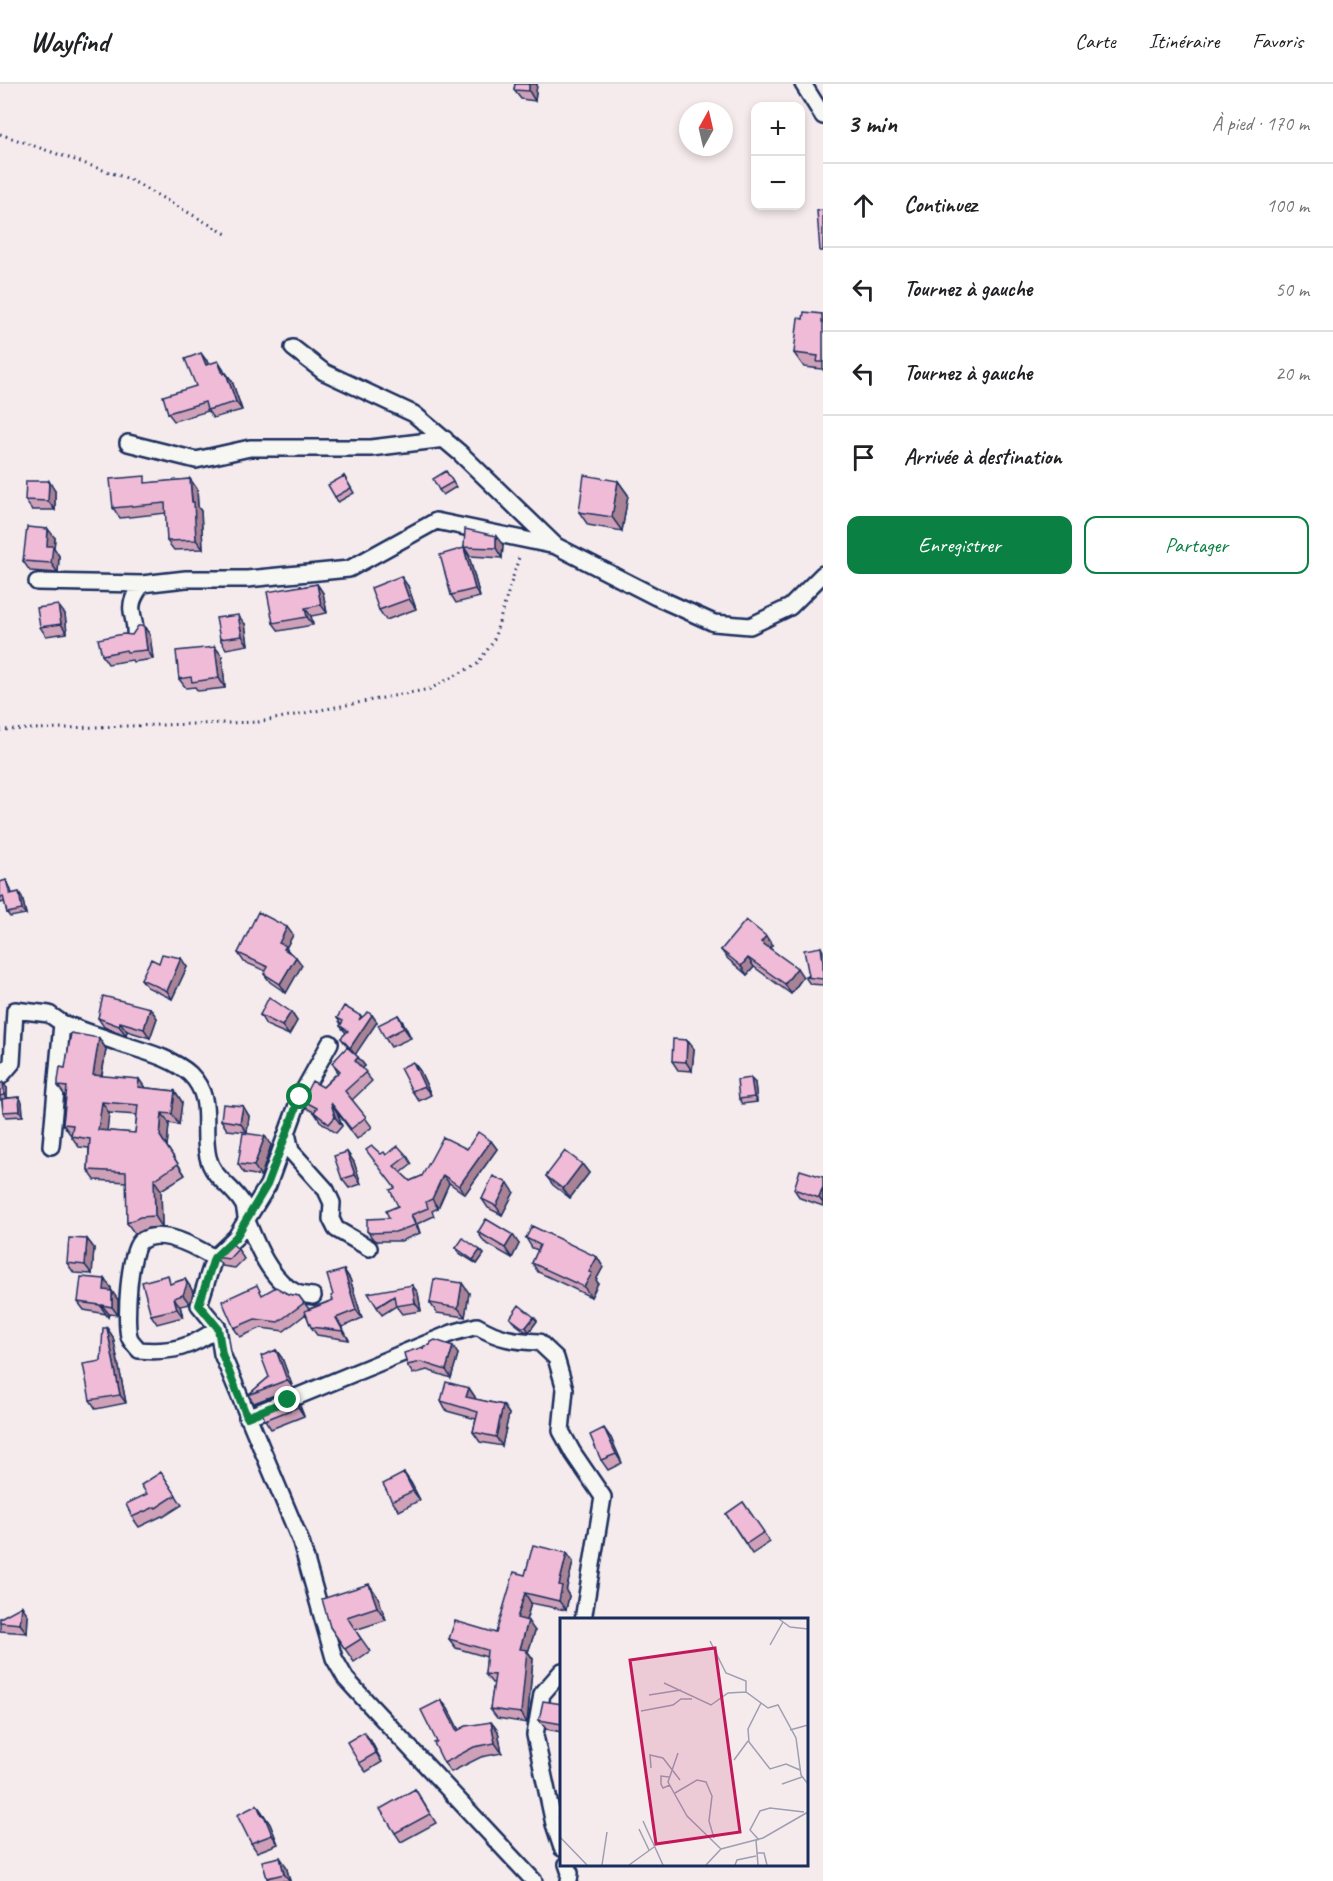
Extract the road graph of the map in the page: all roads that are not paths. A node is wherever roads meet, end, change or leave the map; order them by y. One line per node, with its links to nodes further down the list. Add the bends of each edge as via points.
1 (803, 84): 2 (street)
2 (823, 116)
3 (293, 348): 4 (street, via 324,372 414,414)
4 (445, 439): 5 (street, via 371,448 250,448 196,460); 6 (street)
5 (128, 443)
6 (556, 546): 7 (street, via 714,623 750,626 790,608); 9 (street, via 436,521 349,569)
7 (823, 574)
8 (37, 582): 9 (street)
9 (142, 584): 10 (street, via 131,609)
10 (135, 635)
11 (62, 1023): 13 (street, via 49,1014 15,1010 12,1062); 15 (street); 16 (street, via 142,1050 189,1074 203,1095 207,1112 211,1168 244,1205)
12 (330, 1043): 14 (street, via 300,1097)
13 (2, 1081)
14 (286, 1133): 16 (street, via 267,1185); 17 (street, via 291,1151 326,1190 336,1229)
15 (51, 1146)
16 (246, 1219): 18 (street, via 236,1237); 19 (street, via 278,1279 296,1293)
17 (369, 1248)
18 (214, 1258): 20 (street, via 199,1305); 20 (street, via 177,1239 154,1237 140,1241 128,1288 127,1317 129,1338 139,1350 162,1352 182,1348)
19 (313, 1296)
20 (218, 1328): 21 (street, via 222,1354)
21 (247, 1417): 22 (street, via 477,1326 512,1341 538,1342 556,1358 565,1389 561,1431 603,1497); 26 (street, via 301,1542 334,1658 346,1679)
22 (583, 1618)
23 (560, 1673): 24 (street, via 542,1694 535,1735)
24 (560, 1842)
25 (568, 1866): 27 (street)
26 (534, 1881)
27 (569, 1881)

